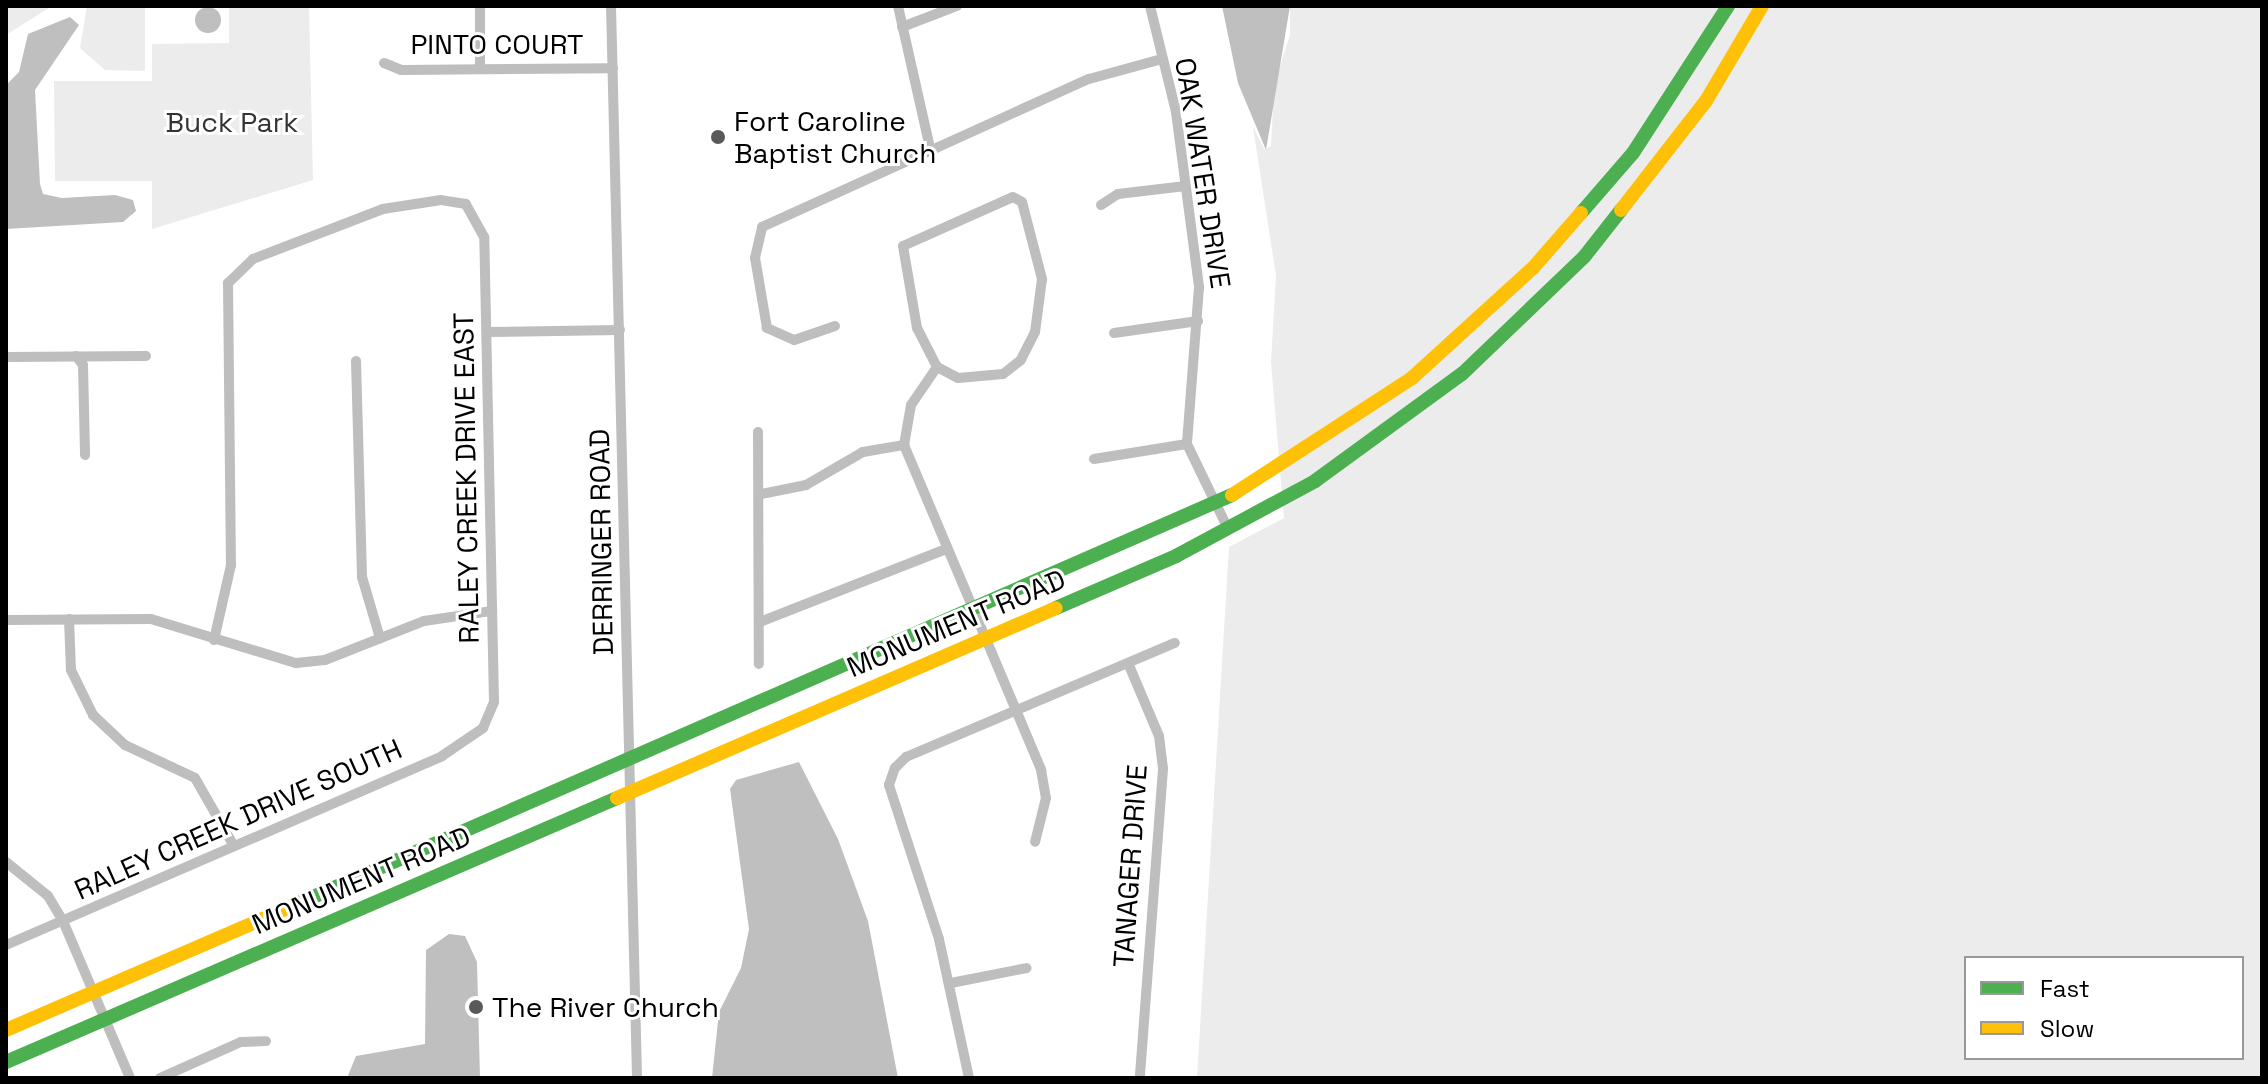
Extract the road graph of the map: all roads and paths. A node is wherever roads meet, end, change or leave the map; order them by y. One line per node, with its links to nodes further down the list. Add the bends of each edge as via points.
1 (480, 6): 12 (street)
2 (611, 6): 11 (street, DERRINGER ROAD)
3 (898, 6): 8 (street)
4 (957, 6): 8 (street)
5 (1150, 6): 9 (street, OAK WATER DRIVE)
6 (1728, 6): 32 (main road, MONUMENT ROAD, via 1633,153 1533,268 1379,402)
7 (1762, 6): 33 (main road, MONUMENT ROAD, via 1656,170 1519,323 1387,432)
8 (902, 27): 13 (street)
9 (1162, 59): 13 (street, via 1089,79); 14 (street, OAK WATER DRIVE)
10 (384, 63): 12 (street, PINTO COURT, via 401,70)
11 (613, 68): 12 (street, PINTO COURT); 18 (street, DERRINGER ROAD)
12 (480, 69)
13 (930, 148): 17 (street, via 762,227 755,258 767,328 794,340)
14 (1186, 186): 15 (street, via 1118,194); 16 (street, OAK WATER DRIVE)
15 (1101, 205)
16 (1198, 321): 20 (street); 27 (street, OAK WATER DRIVE)
17 (835, 326)
18 (620, 330): 19 (street); 48 (street, DERRINGER ROAD)
19 (487, 332): 35 (street, RALEY CREEK DRIVE EAST); 42 (street, RALEY CREEK DRIVE EAST, via 482,226 460,202 402,203 253,259 228,283 231,565)
20 (1114, 333)
21 (76, 356): 22 (street); 23 (street); 29 (street, via 83,365)
22 (146, 356)
23 (6, 357)
24 (356, 361): 40 (street, via 362,577)
25 (937, 367): 25 (street, via 966,379 1013,367 1035,332 1042,279 1022,202 1013,197 903,246 910,309); 28 (street, via 911,405)
26 (758, 432): 31 (street)
27 (1187, 444): 30 (street); 32 (street, OAK WATER DRIVE)
28 (904, 445): 31 (street, via 863,452 806,485); 34 (street)
29 (85, 455)
30 (1094, 459)
31 (761, 494): 39 (street)
32 (1214, 504): 33 (street, OAK WATER DRIVE); 36 (main road, MONUMENT ROAD)
33 (1228, 529): 41 (main road, MONUMENT ROAD)
34 (946, 549): 36 (street); 39 (street)
35 (492, 611): 40 (street, via 424,621); 47 (street, RALEY CREEK DRIVE EAST, via 494,702)
36 (975, 611): 41 (street); 48 (main road, MONUMENT ROAD)
37 (69, 619): 38 (street); 42 (street, via 151,619); 51 (street, via 71,670 93,715 125,745 195,778)
38 (6, 620)
39 (760, 622): 45 (street)
40 (380, 638): 42 (street, via 296,663)
41 (987, 638): 46 (street); 49 (main road, MONUMENT ROAD)
42 (214, 640)
43 (1175, 643): 44 (street)
44 (1128, 663): 46 (street); 66 (street, TANAGER DRIVE, via 1159,736 1163,769)
45 (759, 664)
46 (1016, 711): 50 (street, via 1045,783); 56 (street, via 895,768 889,785)
47 (483, 728): 51 (street, RALEY CREEK DRIVE SOUTH, via 442,756)
48 (629, 760): 49 (street, DERRINGER ROAD); 57 (main road, MONUMENT ROAD)
49 (630, 793): 58 (main road, MONUMENT ROAD); 64 (street, DERRINGER ROAD)
50 (1035, 842)
51 (234, 846): 53 (street, RALEY CREEK DRIVE SOUTH)
52 (6, 862): 53 (street, via 48,896)
53 (63, 921): 54 (street, RALEY CREEK DRIVE SOUTH); 57 (street)
54 (6, 945)
55 (1027, 968): 56 (street)
56 (951, 983): 65 (street)
57 (93, 992): 58 (street); 59 (main road, MONUMENT ROAD)
58 (104, 1020): 61 (main road, MONUMENT ROAD); 62 (street)
59 (6, 1030)
60 (266, 1041): 63 (street, via 241,1042)
61 (6, 1062)
62 (130, 1078)
63 (160, 1078)
64 (637, 1078)
65 (969, 1078)
66 (1140, 1078)

